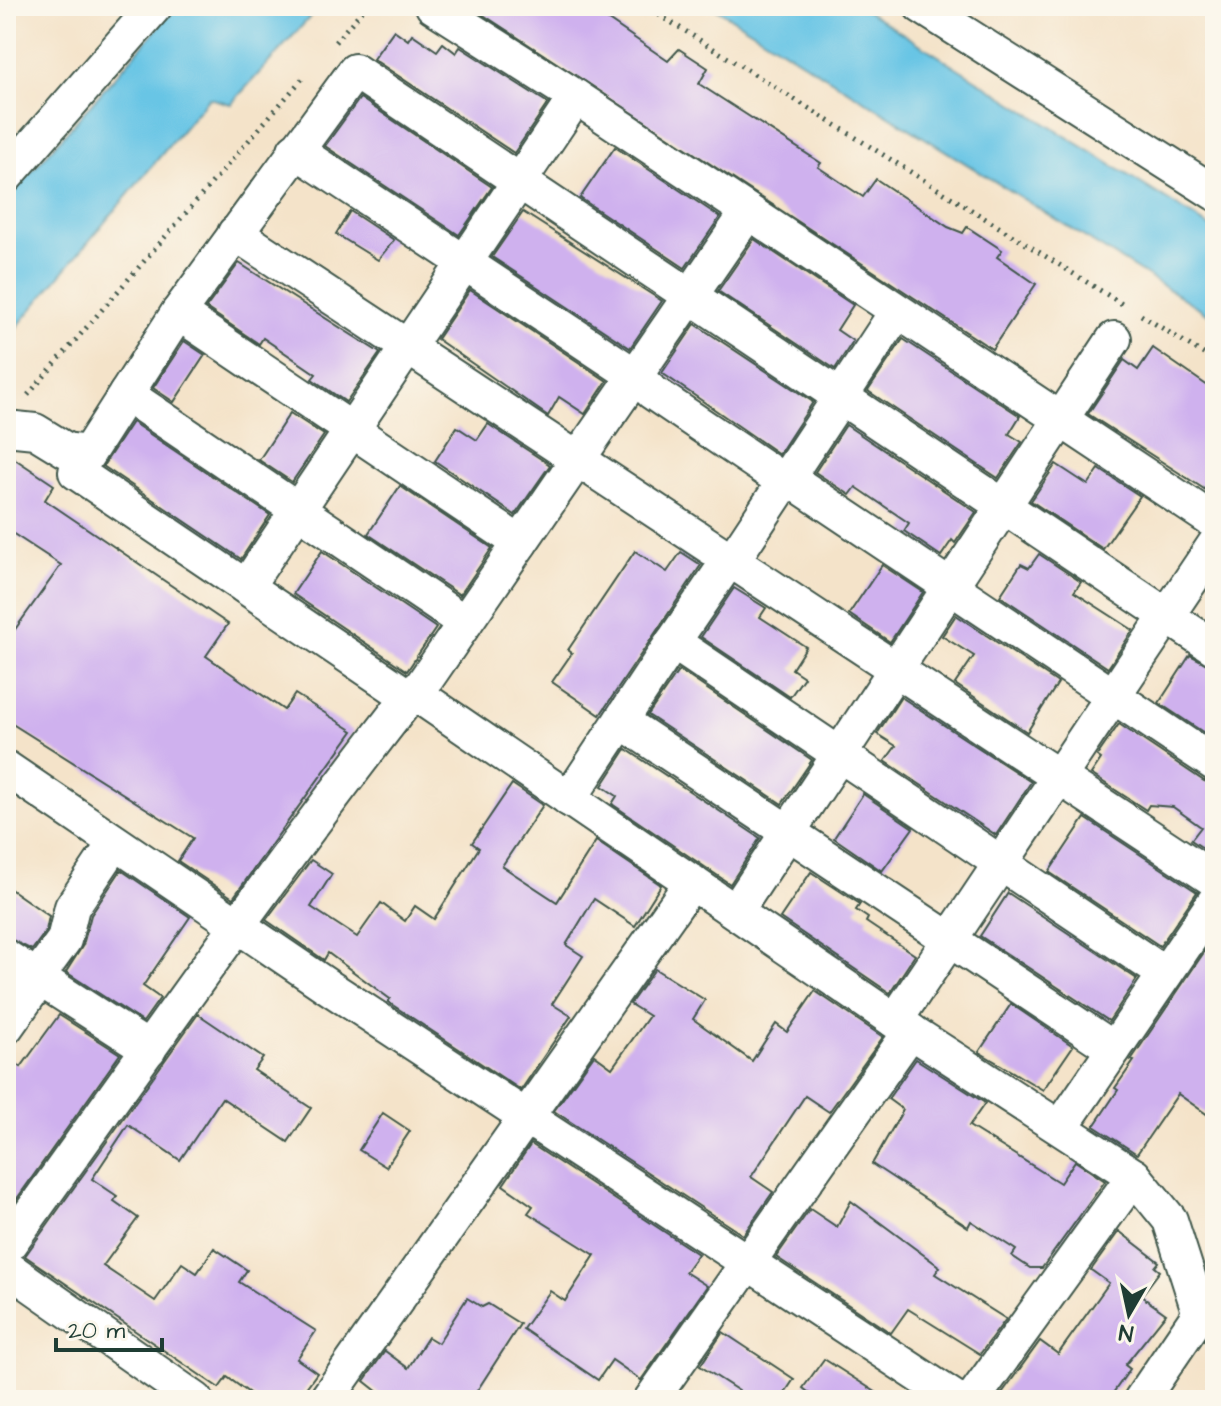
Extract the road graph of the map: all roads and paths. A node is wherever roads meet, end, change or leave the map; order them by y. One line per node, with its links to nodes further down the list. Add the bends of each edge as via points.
1 (155, 6): 10 (street)
2 (366, 6): 6 (path)
3 (433, 6): 8 (street)
4 (645, 6): 21 (path)
5 (921, 6): 12 (street)
6 (324, 53)
7 (304, 77): 24 (path)
8 (576, 97): 11 (street); 13 (street)
9 (295, 150): 11 (street, via 355,71); 14 (street); 15 (street)
10 (6, 176)
11 (520, 181): 15 (street); 16 (street)
12 (1215, 193)
13 (748, 212): 16 (street); 18 (street)
14 (235, 233): 17 (street); 20 (street)
15 (465, 263): 20 (street); 22 (street)
16 (688, 296): 22 (street); 25 (street)
17 (178, 313): 23 (street); 28 (street)
18 (896, 313): 25 (street); 26 (street)
19 (1114, 339): 26 (street)
20 (408, 347): 28 (street); 30 (street)
21 (1215, 361)
22 (634, 375): 30 (street); 31 (street)
23 (126, 394): 29 (street); 33 (street)
24 (27, 397)
25 (841, 397): 31 (street); 32 (street)
26 (1060, 420): 32 (street); 34 (street)
27 (6, 428): 29 (street, via 35,431 66,450)
28 (352, 430): 33 (street); 35 (street)
29 (88, 453): 38 (street, via 76,472)
30 (577, 458): 35 (street); 37 (street)
31 (786, 480): 37 (street); 39 (street)
32 (1003, 507): 39 (street); 40 (street)
33 (299, 508): 38 (street); 41 (street)
34 (1215, 522)
35 (520, 543): 41 (street)
36 (1215, 544): 40 (street)
37 (731, 560): 42 (street); 44 (street)
38 (246, 587): 45 (street)
39 (950, 587): 44 (street); 46 (street)
40 (1168, 617): 43 (street); 46 (street)
41 (465, 623): 45 (street)
42 (673, 642): 47 (street); 48 (street)
43 (1215, 648)
44 (896, 669): 48 (street); 51 (street)
45 (413, 696): 52 (street); 60 (street)
46 (1113, 697): 49 (street); 51 (street)
47 (621, 721): 52 (street); 53 (street)
48 (840, 753): 53 (street); 55 (street)
49 (1215, 764)
50 (6, 768): 54 (street)
51 (1059, 778): 55 (street); 56 (street)
52 (569, 799): 57 (street)
53 (788, 832): 59 (street); 61 (street)
54 (115, 843): 60 (street); 64 (street, via 72,907 64,940)
55 (1001, 864): 61 (street); 63 (street)
56 (1215, 880)
57 (692, 882): 59 (street); 69 (street)
58 (1215, 901): 63 (street)
59 (736, 911): 65 (street)
60 (239, 924): 67 (street); 69 (street)
61 (950, 939): 65 (street); 68 (street)
62 (6, 957): 64 (street)
63 (1165, 974): 68 (street)
64 (39, 978): 66 (street); 67 (street)
65 (903, 1026): 70 (street); 73 (street)
66 (6, 1027)
67 (149, 1049): 72 (street)
68 (1114, 1049): 70 (street)
69 (524, 1116): 73 (street); 77 (street)
70 (1061, 1127): 71 (street)
71 (1134, 1176): 75 (street, via 1170,1220); 80 (street)
72 (6, 1248)
73 (749, 1264): 78 (street); 79 (street)
74 (6, 1267): 76 (street)
75 (1208, 1302): 81 (street)
76 (196, 1400)
77 (326, 1400)
78 (651, 1400)
79 (957, 1400)
80 (972, 1400)
81 (1141, 1400)

